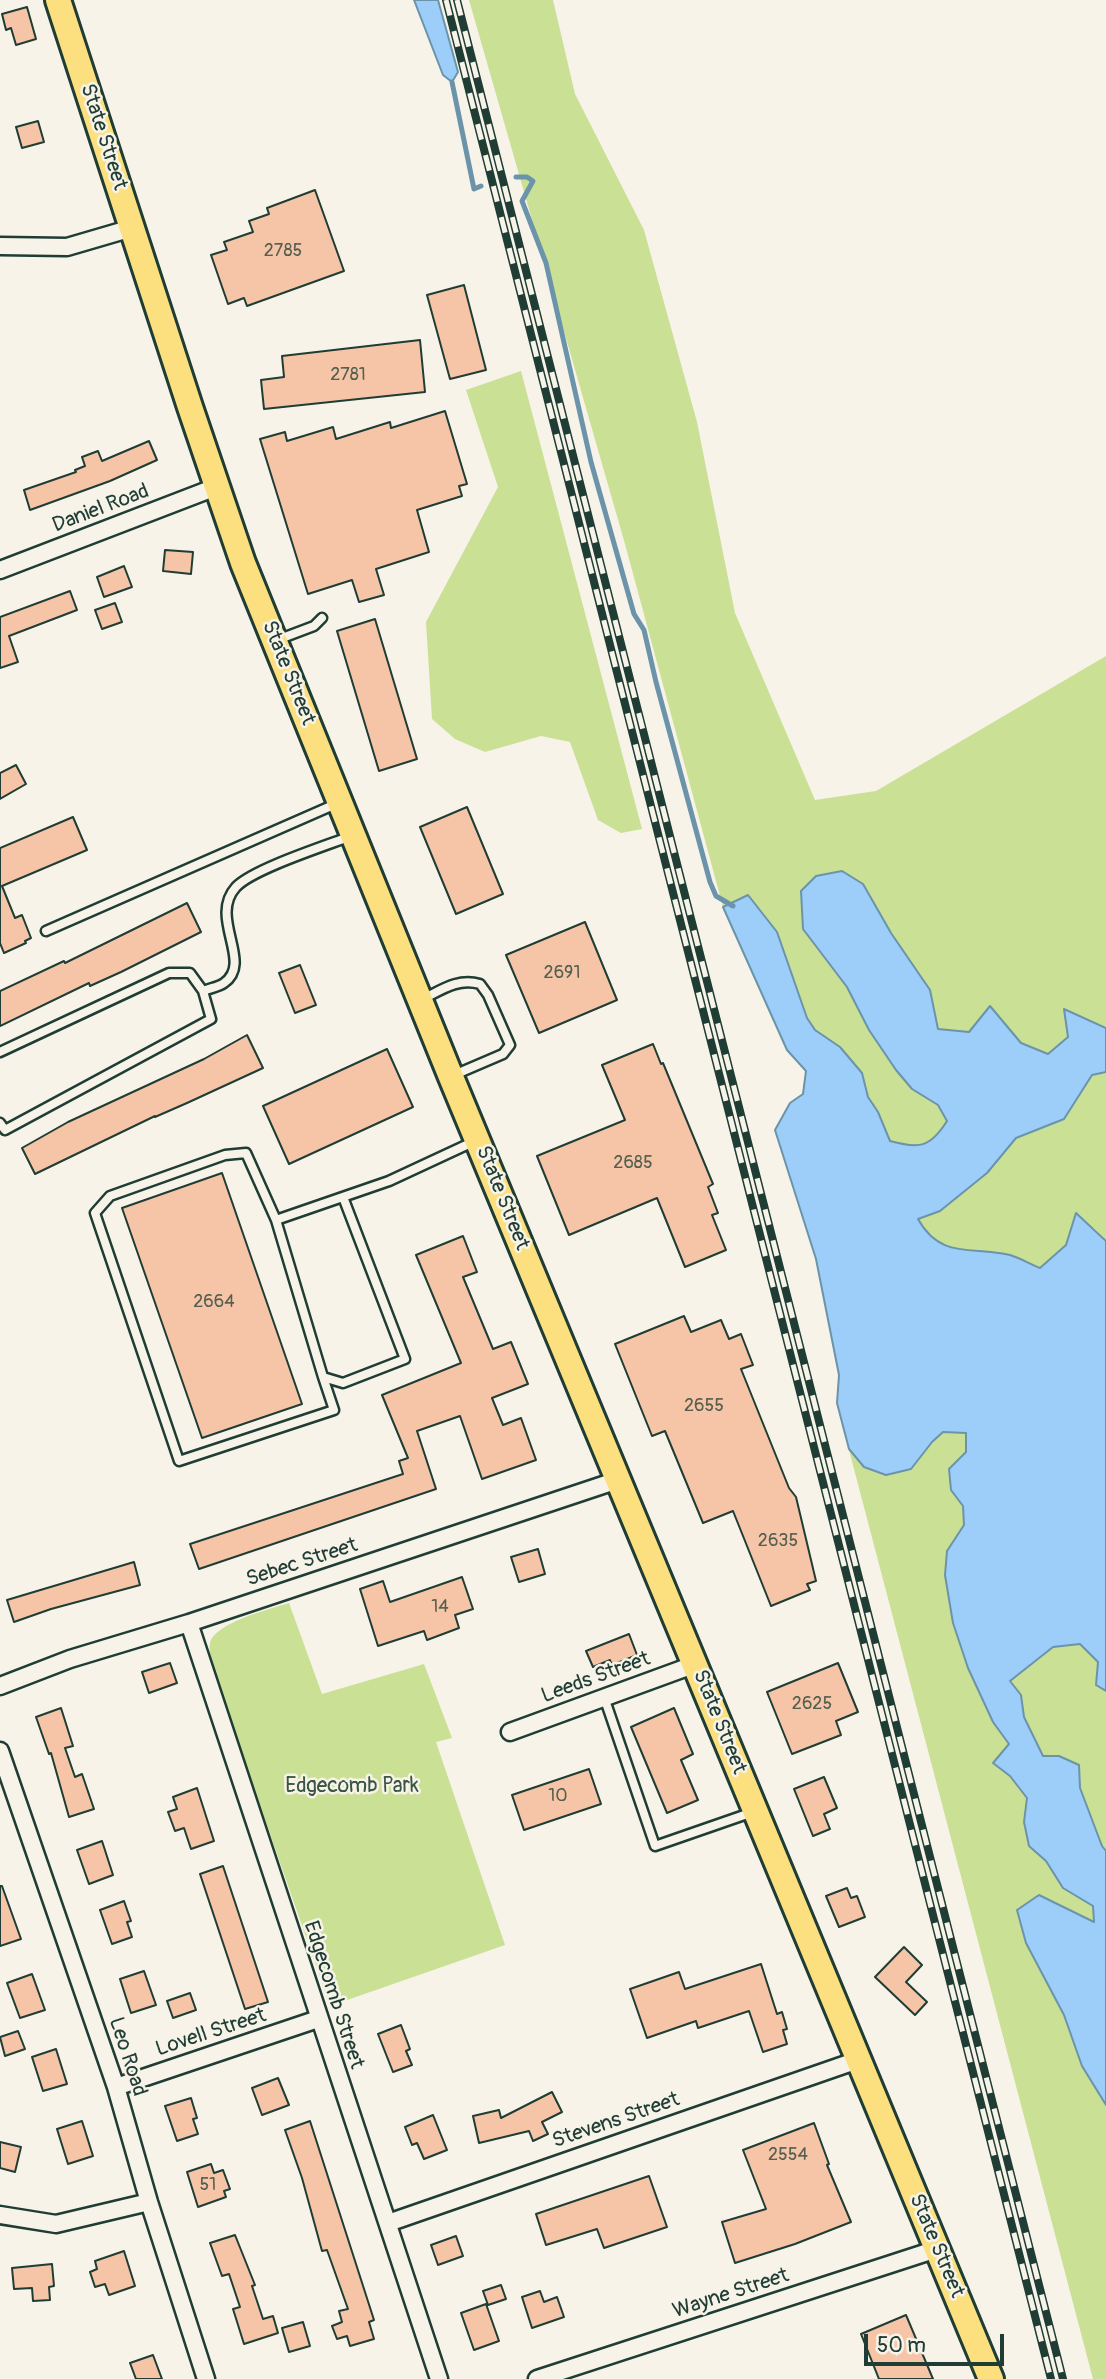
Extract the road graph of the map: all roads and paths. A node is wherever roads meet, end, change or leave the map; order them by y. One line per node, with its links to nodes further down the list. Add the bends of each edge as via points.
1 (58, 0): 2 (main road, State Street)
2 (132, 228): 3 (street, via 67,247); 4 (main road, State Street)
3 (0, 246)
4 (216, 487): 5 (street, Daniel Road); 7 (main road, State Street)
5 (0, 570)
6 (322, 618): 7 (lane, via 314,626)
7 (275, 641): 8 (main road, State Street)
8 (340, 802): 9 (main road, State Street); 10 (lane)
9 (354, 835): 11 (lane, via 254,874 237,886 226,909 236,958 233,972 225,983); 12 (main road, State Street)
10 (46, 931)
11 (204, 990): 13 (lane, via 190,973 169,973); 15 (lane, via 211,1019 5,1130)
12 (421, 1000): 14 (main road, State Street); 14 (lane, via 457,982 480,984 510,1045 503,1054)
13 (0, 1052)
14 (451, 1077): 16 (main road, State Street)
15 (0, 1123)
16 (478, 1140): 17 (lane); 20 (main road, State Street)
17 (343, 1197): 18 (lane); 19 (lane, via 405,1359 342,1383)
18 (276, 1220): 19 (lane); 19 (lane, via 246,1153 225,1155 110,1196 95,1213 179,1461 334,1410)
19 (323, 1377)
20 (618, 1480): 21 (street, Sebec Street); 22 (main road, State Street)
21 (188, 1623): 23 (street, Sebec Street); 28 (street, Edgecomb Street)
22 (696, 1664): 24 (street, Leeds Street); 27 (main road, State Street)
23 (0, 1686)
24 (604, 1698): 25 (street, Leeds Street); 27 (lane, via 655,1846)
25 (510, 1732)
26 (0, 1751): 30 (street, Leo Road)
27 (756, 1811): 29 (main road, State Street)
28 (318, 2019): 30 (street, Lovell Street); 33 (street, Edgecomb Street)
29 (858, 2060): 33 (street, Stevens Street); 34 (main road, State Street)
30 (116, 2087): 31 (street, Leo Road)
31 (149, 2202): 32 (street, via 56,2224); 35 (street, Leo Road)
32 (0, 2215)
33 (388, 2222): 36 (street, Edgecomb Street)
34 (937, 2249): 37 (street, Wayne Street); 38 (main road, State Street)
35 (206, 2379)
36 (439, 2379)
37 (537, 2379)
38 (992, 2379)

